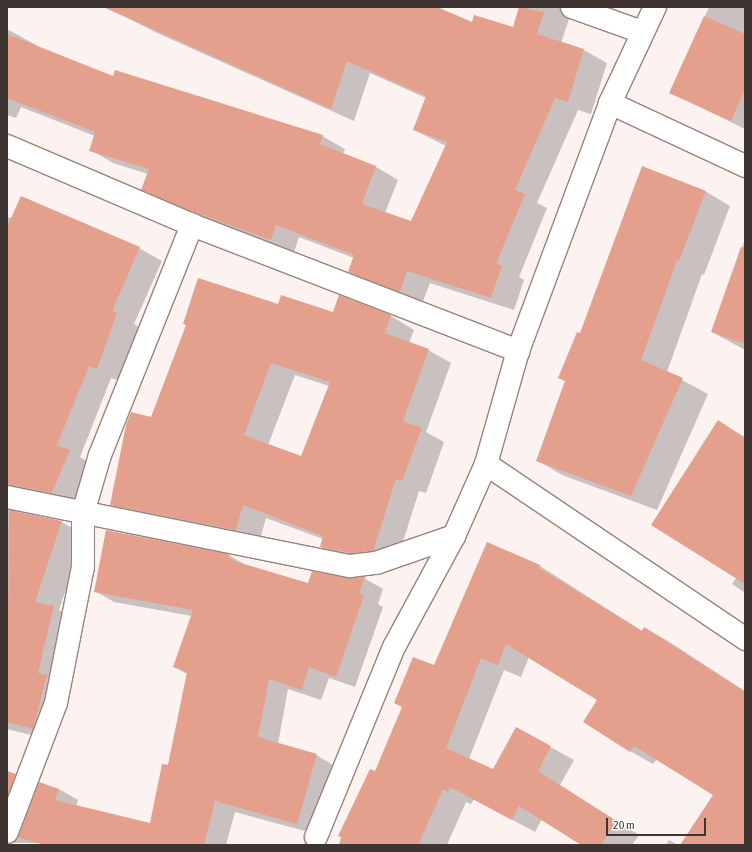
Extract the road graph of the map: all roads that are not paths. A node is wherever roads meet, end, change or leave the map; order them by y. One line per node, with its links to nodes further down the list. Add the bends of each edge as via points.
1 (572, 7): 3 (street)
2 (655, 7): 3 (street)
3 (642, 32): 4 (street)
4 (610, 104): 6 (street); 8 (street)
5 (7, 146): 7 (street)
6 (745, 166)
7 (192, 225): 8 (street); 11 (street, via 100,455)
8 (518, 351): 9 (street)
9 (486, 464): 12 (street); 13 (street)
10 (7, 497): 11 (street)
11 (83, 513): 12 (street, via 350,566 376,563); 14 (street, via 83,567 56,703)
12 (454, 536): 15 (street, via 394,647)
13 (745, 639)
14 (7, 832)
15 (316, 837)

